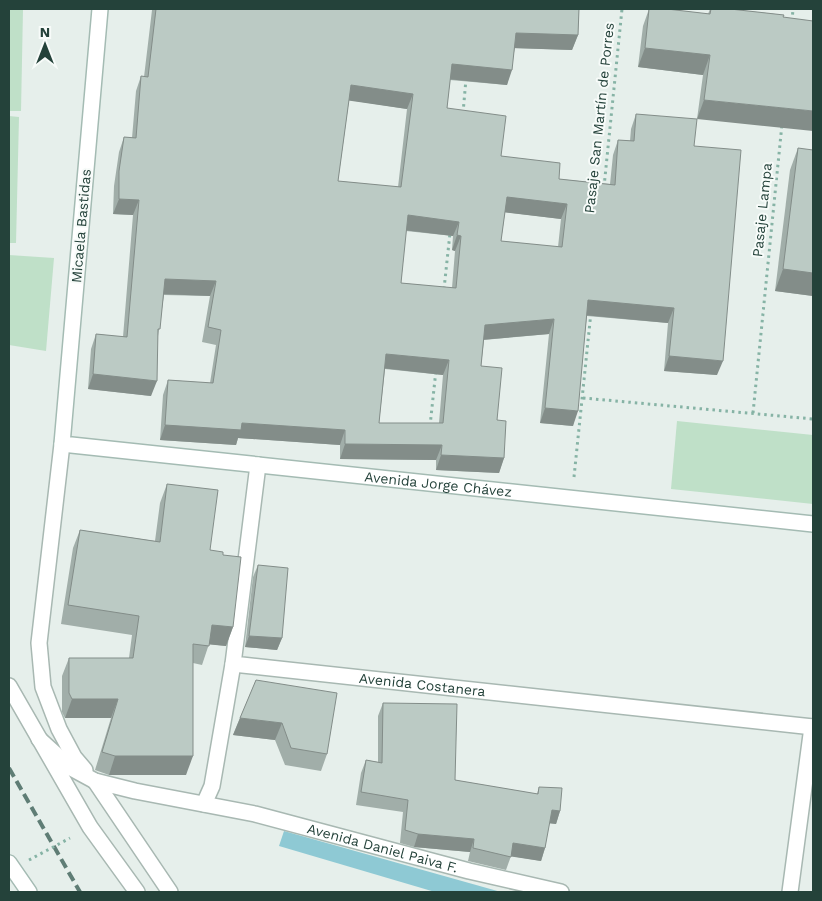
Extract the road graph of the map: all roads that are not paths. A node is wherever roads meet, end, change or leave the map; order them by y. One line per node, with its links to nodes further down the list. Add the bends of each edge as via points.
1 (100, 9): 2 (street, Micaela Bastidas)
2 (62, 444): 3 (street, Avenida Jorge Chávez); 9 (street, Micaela Bastidas, via 42,608 41,669 43,687 59,729 74,757)
3 (258, 465): 4 (street, Avenida Jorge Chávez); 5 (street)
4 (813, 524)
5 (233, 664): 7 (street, Avenida Costanera); 10 (street, via 212,786)
6 (9, 686): 8 (street)
7 (813, 727): 16 (street)
8 (39, 739): 9 (street, via 71,768); 13 (street, via 90,826)
9 (95, 781): 10 (street, Avenida Daniel Paiva F.); 14 (street, Micaela Bastidas)
10 (204, 804): 15 (street, Avenida Daniel Paiva F.)
11 (9, 863): 12 (street)
12 (29, 892)
13 (137, 892)
14 (170, 892)
15 (561, 892)
16 (790, 892)

